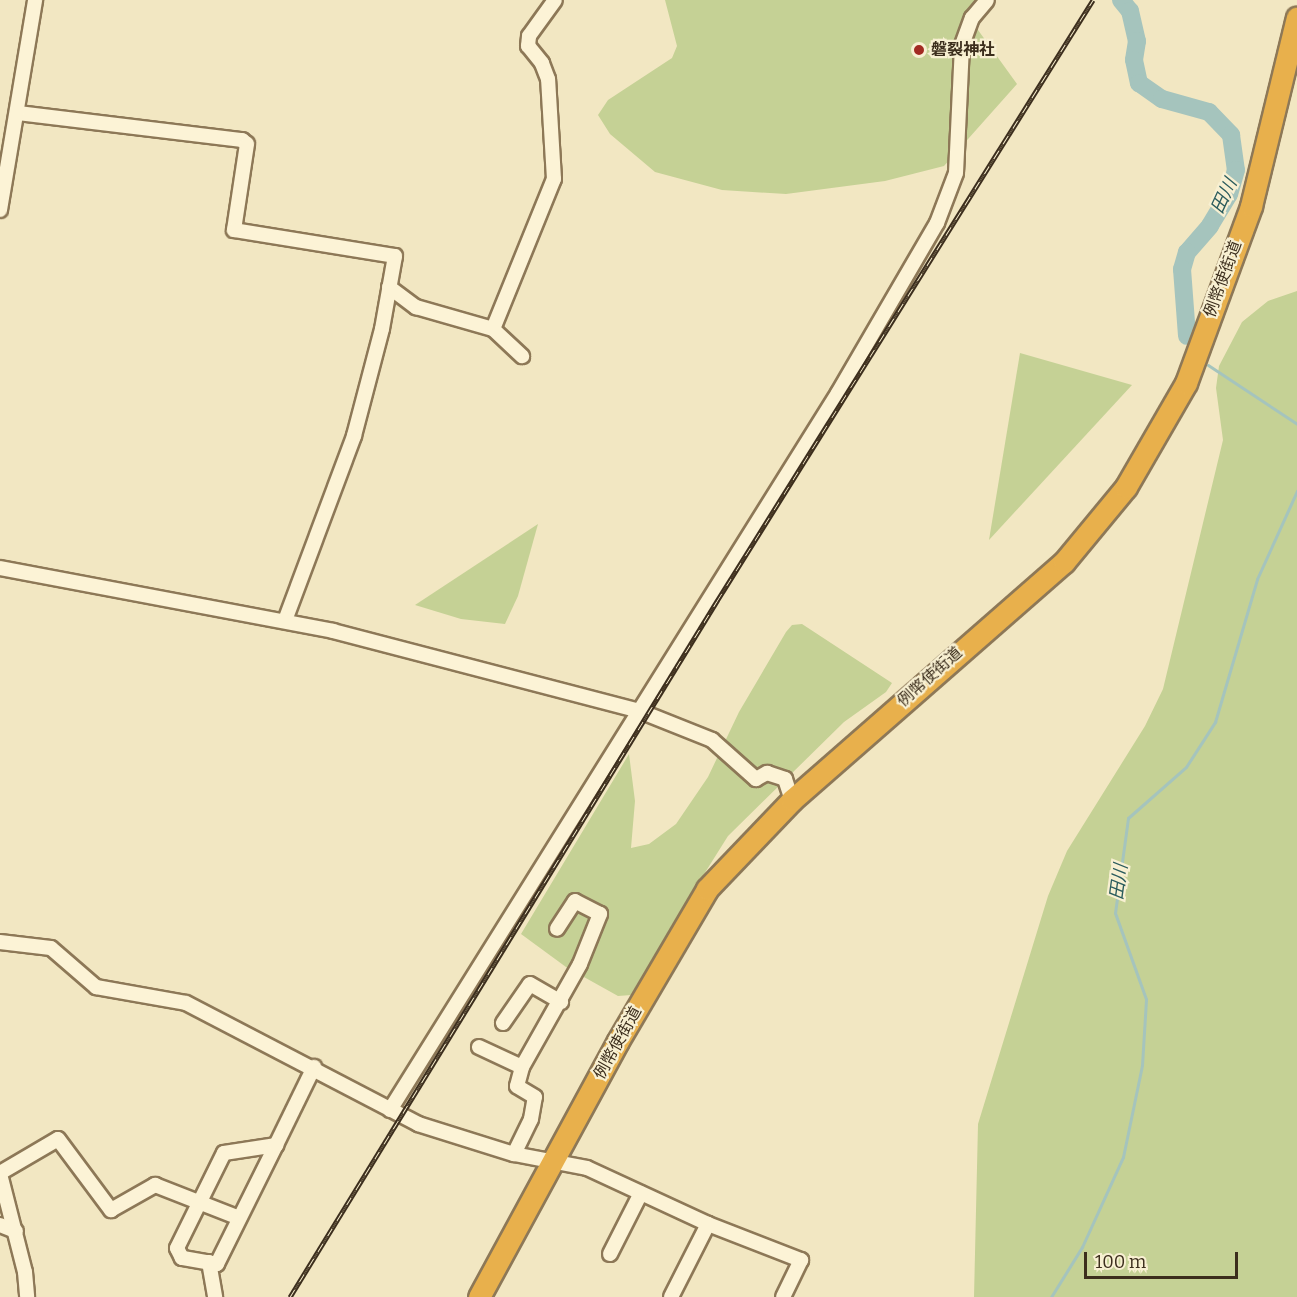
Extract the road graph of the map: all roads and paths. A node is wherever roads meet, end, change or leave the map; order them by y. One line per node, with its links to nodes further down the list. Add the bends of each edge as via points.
1 (35, 0): 5 (street)
2 (555, 0): 8 (street, via 529,36 528,46 542,63 548,79 554,179)
3 (987, 0): 12 (street, via 972,18 962,45 956,173 937,223 838,393)
4 (1297, 18): 13 (highway, 例幣使街道, via 1251,206 1186,383 1126,487 1064,561)
5 (18, 113): 6 (street); 7 (street, via 242,140 247,144 234,230 395,256)
6 (0, 210)
7 (389, 287): 8 (street, via 416,307); 11 (street, via 354,436)
8 (493, 329): 9 (street)
9 (522, 356)
10 (0, 568): 11 (street)
11 (285, 621): 12 (street)
12 (637, 710): 13 (street, via 712,740 756,779 766,773 785,779); 21 (street)
13 (792, 800): 24 (highway, 例幣使街道, via 707,889)
14 (556, 929): 16 (street, via 575,901 600,914)
15 (0, 942): 19 (street, via 51,948 96,987 186,1003)
16 (561, 1002): 17 (street, via 530,984); 20 (street)
17 (502, 1023)
18 (479, 1047): 20 (street)
19 (314, 1067): 21 (street); 22 (street)
20 (522, 1067): 23 (street, via 517,1086 535,1097 531,1119)
21 (390, 1110): 23 (street, via 418,1125)
22 (276, 1145): 27 (street, via 224,1153); 28 (street)
23 (514, 1154): 24 (street)
24 (553, 1162): 26 (street, via 587,1168); 36 (highway, 例幣使街道)
25 (0, 1174): 27 (street, via 58,1139 111,1210 155,1185); 31 (street)
26 (641, 1193): 29 (street); 32 (street)
27 (198, 1202): 28 (street); 33 (street, via 177,1248 182,1258)
28 (239, 1218): 33 (street, via 217,1264)
29 (708, 1224): 37 (street); 38 (street, via 801,1260)
30 (0, 1225): 31 (street)
31 (16, 1232): 34 (street)
32 (610, 1254)
33 (208, 1263): 35 (street)
34 (27, 1297)
35 (215, 1297)
36 (479, 1297)
37 (671, 1297)
38 (783, 1297)

